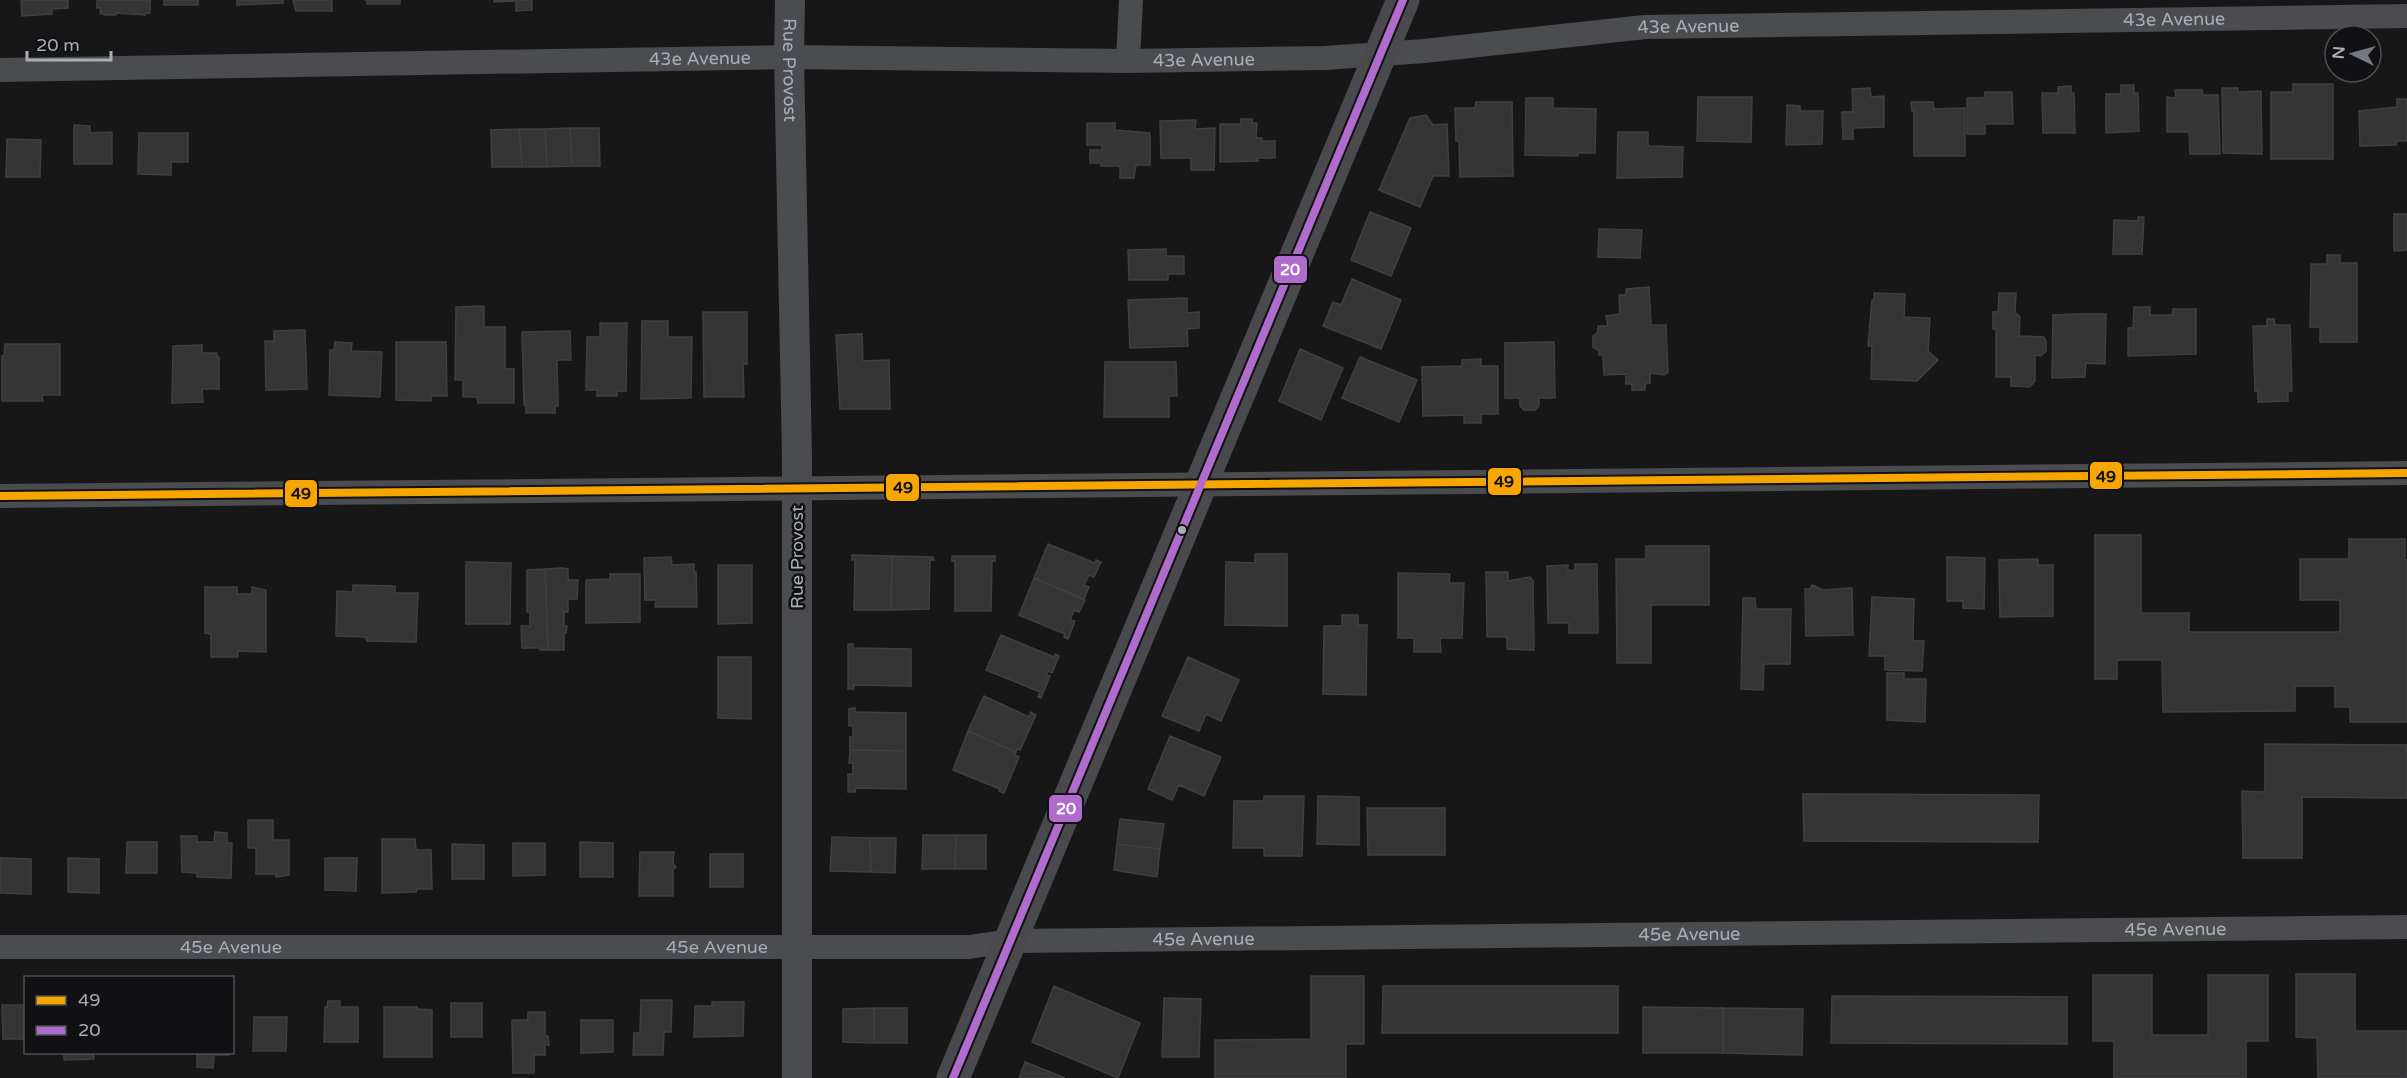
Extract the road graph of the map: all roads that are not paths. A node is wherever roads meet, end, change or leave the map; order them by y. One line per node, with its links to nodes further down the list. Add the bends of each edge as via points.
1 (790, 0): 6 (street, Rue Provost)
2 (1131, 0): 7 (street)
3 (1403, 0): 5 (main road)
4 (2407, 16): 5 (street, 43e Avenue, via 1645,27)
5 (1381, 54): 7 (street, 43e Avenue); 10 (main road)
6 (789, 57): 7 (street, 43e Avenue); 8 (street, 43e Avenue); 11 (street, Rue Provost)
7 (1128, 61)
8 (0, 70)
9 (2407, 473): 10 (street)
10 (1202, 483): 11 (street); 14 (main road)
11 (798, 488): 12 (street); 16 (street, Rue Provost)
12 (0, 496)
13 (2407, 927): 14 (street, 45e Avenue)
14 (1010, 941): 16 (street, 45e Avenue, via 969,947); 18 (main road)
15 (0, 947): 16 (street, 45e Avenue)
16 (797, 947): 17 (street, Rue Provost)
17 (797, 1078)
18 (953, 1078)

